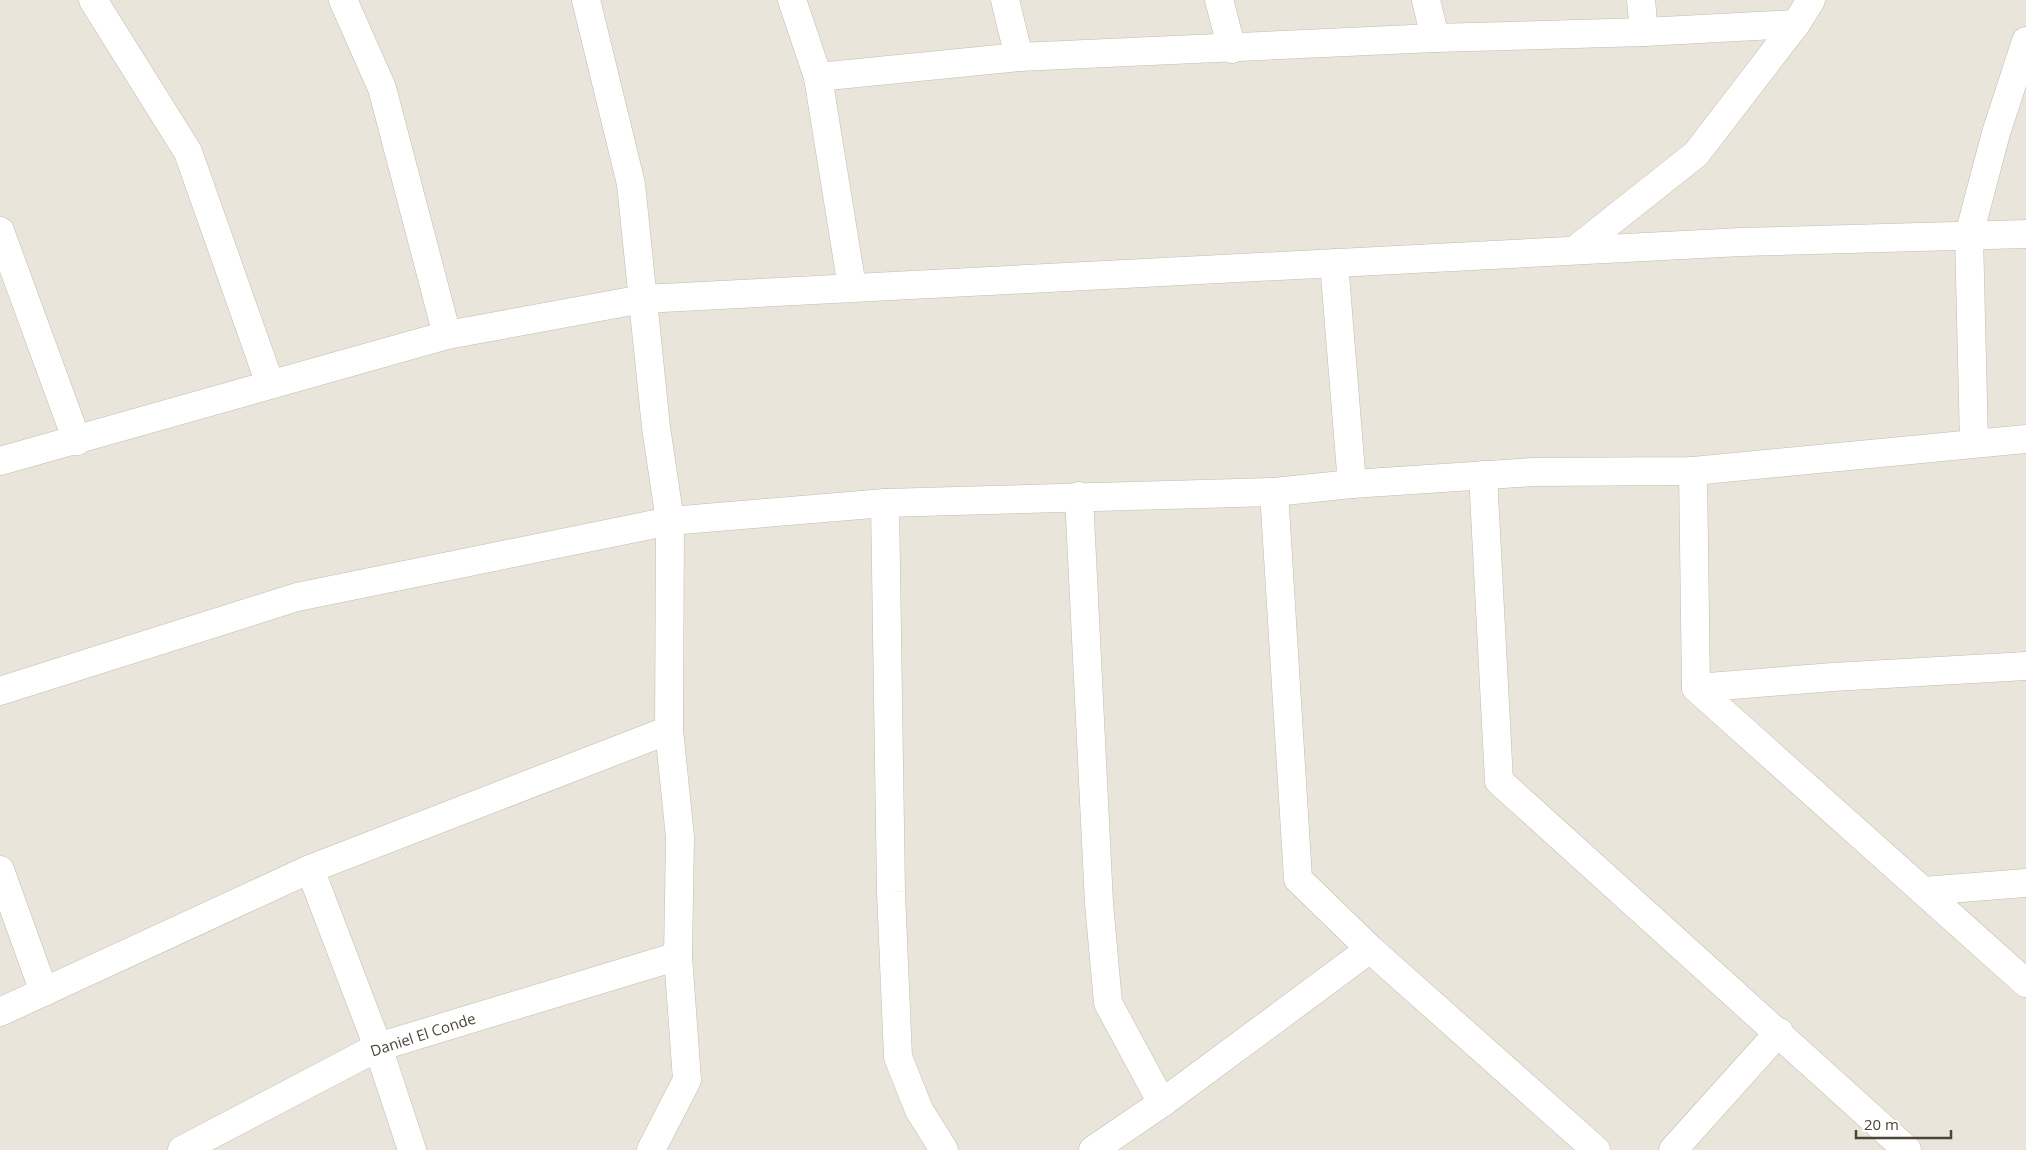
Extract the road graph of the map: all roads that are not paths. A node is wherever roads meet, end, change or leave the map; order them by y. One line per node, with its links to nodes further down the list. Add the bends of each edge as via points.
1 (94, 0): 25 (street, via 188,152)
2 (343, 0): 24 (street, via 382,88)
3 (586, 0): 23 (street, via 631,184)
4 (792, 0): 16 (street)
5 (1005, 0): 15 (street)
6 (1218, 0): 14 (street)
7 (1426, 0): 12 (street)
8 (1641, 0): 11 (street)
9 (1811, 0): 10 (street)
10 (1796, 24): 11 (street); 20 (street, via 1696,154)
11 (1644, 32): 12 (street)
12 (1435, 38): 14 (street)
13 (2026, 41): 19 (street, via 1996,132)
14 (1232, 48): 15 (street)
15 (1020, 57): 16 (street)
16 (818, 77): 22 (street)
17 (0, 231): 27 (street)
18 (2026, 234): 19 (street)
19 (1969, 235): 20 (street); 28 (street)
20 (1575, 250): 21 (street)
21 (1334, 263): 22 (street); 32 (street)
22 (852, 287): 23 (street)
23 (643, 298): 24 (street); 36 (street, via 656,427)
24 (447, 335): 25 (street)
25 (270, 384): 27 (street)
26 (2026, 439): 28 (street)
27 (77, 441): 29 (street)
28 (1974, 443): 30 (street)
29 (0, 462)
30 (1693, 471): 31 (street); 38 (street)
31 (1483, 475): 32 (street); 50 (street, via 1499,781)
32 (1352, 484): 33 (street)
33 (1274, 492): 34 (street); 45 (street, via 1298,879)
34 (1079, 496): 35 (street); 52 (street, via 1099,903 1108,1003)
35 (885, 503): 36 (street); 56 (street, via 891,892 898,1057 919,1110)
36 (670, 520): 39 (street, via 297,597); 40 (street)
37 (2026, 666): 38 (street)
38 (1696, 688): 44 (street)
39 (0, 691)
40 (669, 730): 41 (street); 46 (street, via 680,837)
41 (310, 869): 48 (street); 51 (street)
42 (0, 870): 48 (street)
43 (2026, 883): 44 (street)
44 (1923, 891): 47 (street)
45 (1370, 949): 52 (street); 58 (street)
46 (678, 956): 51 (street, Daniel El Conde); 55 (street, via 687,1080)
47 (2026, 984)
48 (44, 992): 49 (street)
49 (0, 1012)
50 (1779, 1032): 59 (street); 60 (street)
51 (378, 1047): 53 (street, Daniel El Conde); 54 (street)
52 (1162, 1102): 57 (street)
53 (182, 1150)
54 (412, 1150)
55 (651, 1150)
56 (944, 1150)
57 (1092, 1150)
58 (1596, 1150)
59 (1673, 1150)
60 (1907, 1150)

